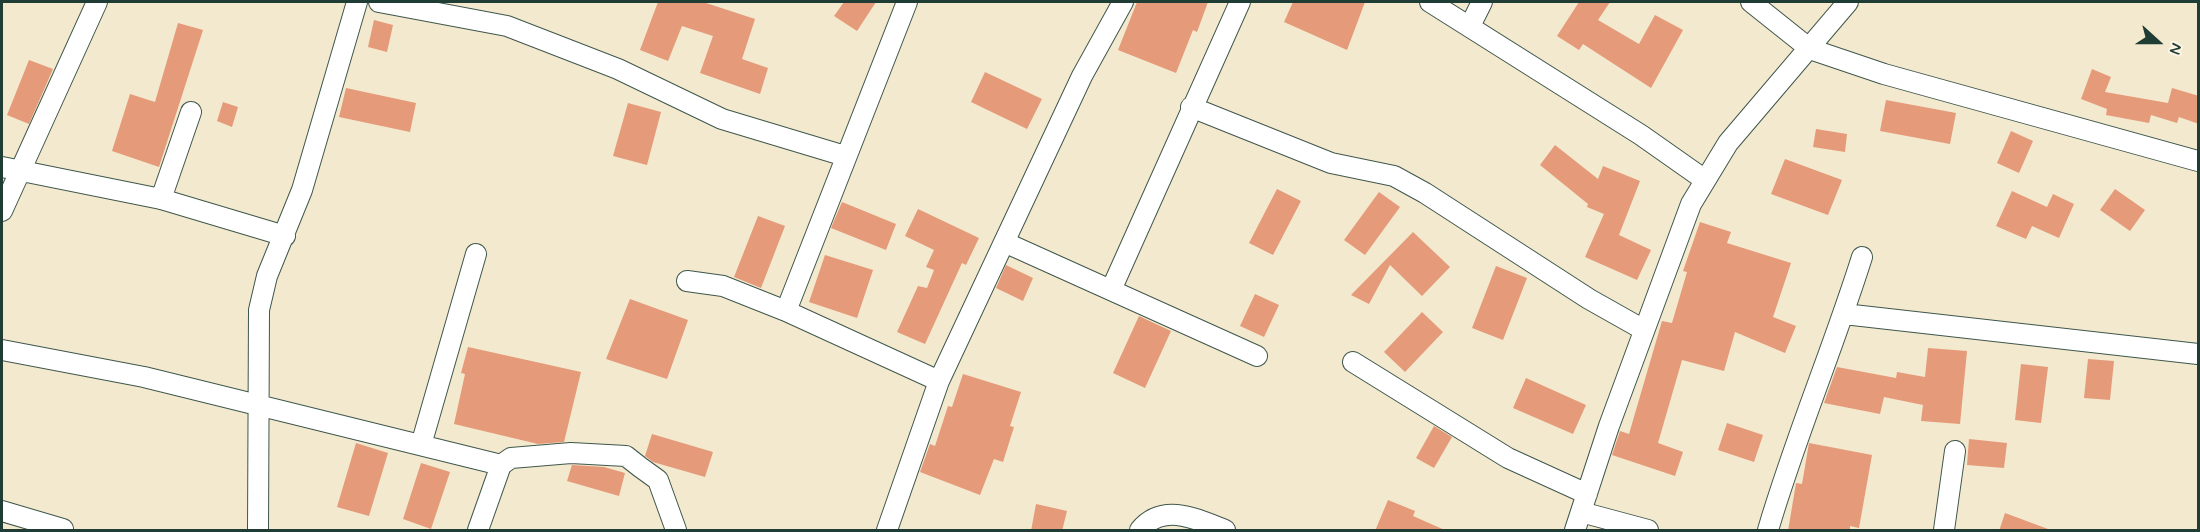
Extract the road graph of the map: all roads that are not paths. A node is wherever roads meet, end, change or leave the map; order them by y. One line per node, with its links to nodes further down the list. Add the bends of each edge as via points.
1 (98, 2): 18 (street)
2 (357, 2): 22 (street)
3 (379, 2): 15 (street, via 507,27 618,69 722,119)
4 (907, 2): 15 (street)
5 (1240, 2): 13 (street)
6 (1430, 2): 11 (street)
7 (1482, 2): 11 (street)
8 (1751, 2): 12 (street)
9 (1848, 2): 12 (street)
10 (1119, 3): 23 (street)
11 (1470, 26): 19 (street)
12 (1810, 49): 16 (street, via 1884,74); 19 (street, via 1728,143)
13 (1191, 107): 27 (street); 30 (street, via 1331,163 1394,176)
14 (191, 112): 20 (street)
15 (845, 156): 28 (street)
16 (2199, 161)
17 (2, 167): 18 (street)
18 (21, 171): 20 (street); 21 (street)
19 (1705, 180): 30 (street, via 1691,204)
20 (161, 200): 22 (street)
21 (2, 211)
22 (285, 236): 36 (street, via 267,276 259,310)
23 (1004, 242): 27 (street); 35 (street)
24 (476, 254): 37 (street)
25 (1862, 257): 29 (street)
26 (687, 281): 28 (street, via 723,286)
27 (1111, 290): 33 (street)
28 (786, 311): 35 (street)
29 (1844, 314): 32 (street); 50 (street, via 1786,469)
30 (1644, 330): 41 (street)
31 (2, 350): 36 (street)
32 (2199, 354)
33 (1257, 356)
34 (1353, 362): 41 (street, via 1508,458)
35 (939, 381): 46 (street)
36 (259, 404): 37 (street); 43 (street)
37 (421, 445): 39 (street)
38 (1955, 451): 51 (street)
39 (501, 465): 44 (street); 45 (street, via 511,458 543,454 626,456 658,480)
40 (2, 511): 42 (street)
41 (1581, 512): 49 (street)
42 (63, 529)
43 (258, 531)
44 (478, 531)
45 (676, 531)
46 (887, 531)
47 (1140, 531): 48 (street, via 1160,514 1178,514)
48 (1225, 531)
49 (1648, 531)
50 (1768, 531)
51 (1944, 531)

